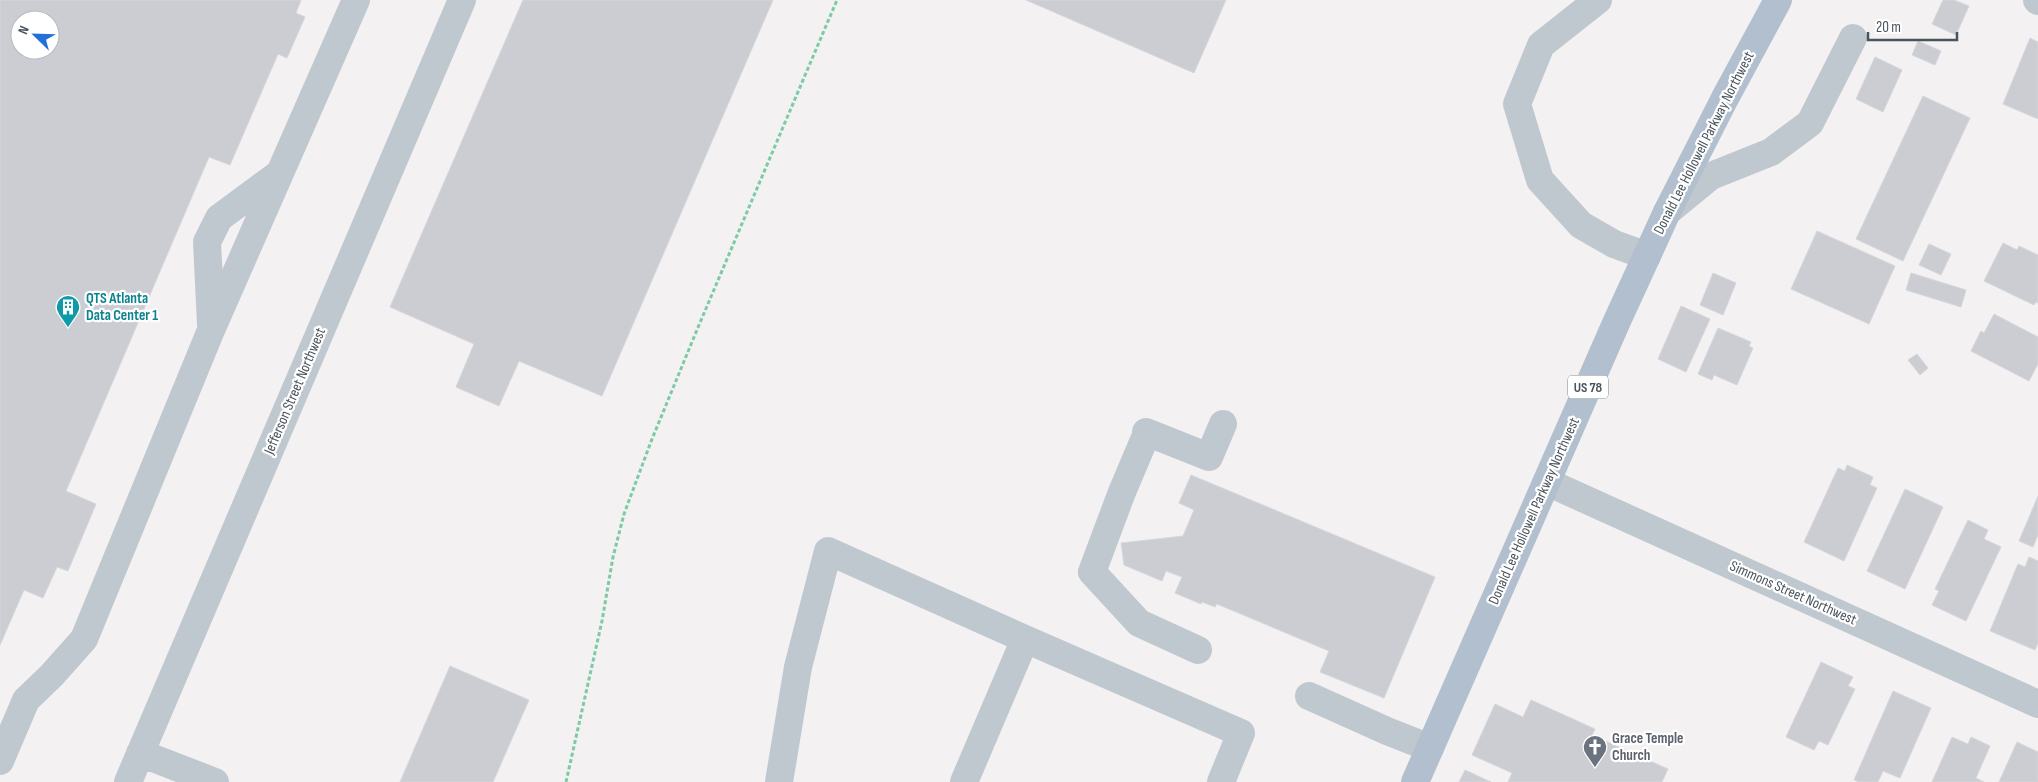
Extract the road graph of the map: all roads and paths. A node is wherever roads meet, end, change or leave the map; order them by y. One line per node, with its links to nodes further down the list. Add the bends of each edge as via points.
1 (356, 0): 7 (street)
2 (462, 0): 18 (street, Jefferson Street Northwest)
3 (837, 0): 22 (path, via 652,439 624,514)
4 (1598, 0): 9 (street, via 1541,45 1517,104 1540,180 1582,225 1614,244)
5 (1778, 0): 8 (main road, Donald Lee Hollowell Parkway Northwest / US 78)
6 (1853, 38): 8 (street, via 1810,123 1771,152 1712,176)
7 (282, 172): 10 (street); 10 (street, via 219,218 207,242)
8 (1667, 212): 9 (main road, Donald Lee Hollowell Parkway Northwest / US 78)
9 (1647, 256): 12 (main road, Donald Lee Hollowell Parkway Northwest / US 78)
10 (211, 330): 19 (street, via 84,639 26,700)
11 (1223, 424): 14 (street, via 1209,457 1145,436 1092,572 1139,623)
12 (1547, 482): 16 (street, Simmons Street Northwest); 17 (main road, Donald Lee Hollowell Parkway Northwest / US 78)
13 (1025, 638): 23 (street, via 828,551 798,667); 24 (street); 25 (street, via 1241,733)
14 (1198, 650)
15 (1309, 696): 17 (street)
16 (2038, 704)
17 (1430, 748): 26 (main road, Donald Lee Hollowell Parkway Northwest / US 78)
18 (140, 753): 20 (street, Jefferson Street Northwest); 21 (street)
19 (0, 761)
20 (128, 782)
21 (215, 782)
22 (566, 782)
23 (780, 782)
24 (964, 782)
25 (1221, 782)
26 (1415, 782)

